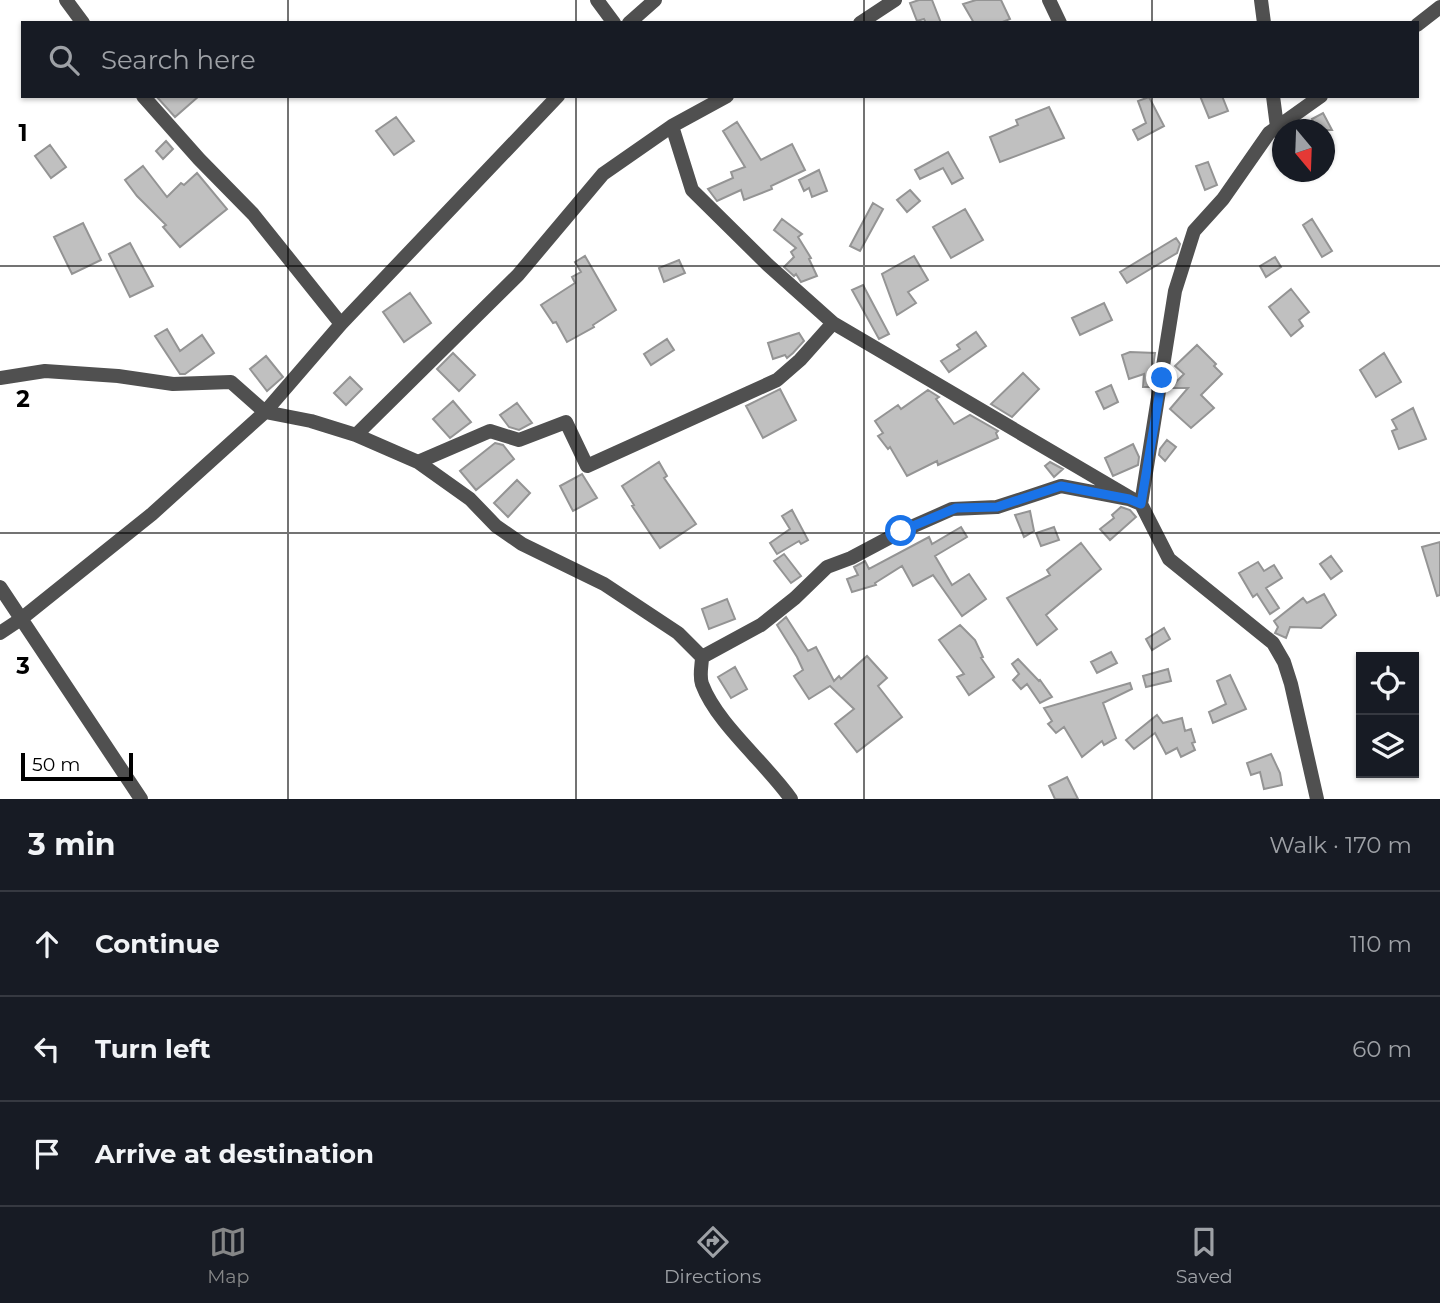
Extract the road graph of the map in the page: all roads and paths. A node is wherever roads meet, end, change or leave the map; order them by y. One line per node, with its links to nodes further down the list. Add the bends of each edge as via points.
1 (66, 0): 8 (street)
2 (597, 0): 9 (street)
3 (655, 0): 10 (street)
4 (895, 0): 11 (street)
5 (1049, 0): 12 (street)
6 (1261, 0): 13 (street)
7 (1440, 7): 14 (street)
8 (82, 21)
9 (613, 21)
10 (631, 21)
11 (863, 21)
12 (1059, 21)
13 (1264, 21)
14 (1419, 23)
15 (145, 98): 25 (street, via 253,214)
16 (556, 98): 25 (street)
17 (723, 98): 22 (street)
18 (1273, 98): 20 (street)
19 (1318, 98): 21 (street)
20 (1276, 119)
21 (1288, 119)
22 (672, 126): 24 (street, via 692,190); 28 (street, via 603,174 518,275)
23 (1272, 131): 30 (street, via 1194,231 1175,291)
24 (833, 323): 29 (street, via 777,380 587,466 566,422 519,440 490,431); 30 (street)
25 (341, 324): 27 (street)
26 (0, 378): 27 (street, via 45,371 173,384 231,382)
27 (265, 412): 28 (street); 32 (street, via 152,514)
28 (356, 435): 29 (street)
29 (418, 462): 34 (street, via 522,544 604,584 678,632)
30 (1141, 504): 34 (street, via 1061,486 997,507 952,509 827,567 761,625); 37 (street, via 1169,559 1273,643 1291,684)
31 (0, 587): 32 (street)
32 (20, 620): 33 (street); 35 (street)
33 (0, 633)
34 (702, 657): 36 (street, via 702,684 716,712)
35 (141, 799)
36 (791, 799)
37 (1317, 799)

